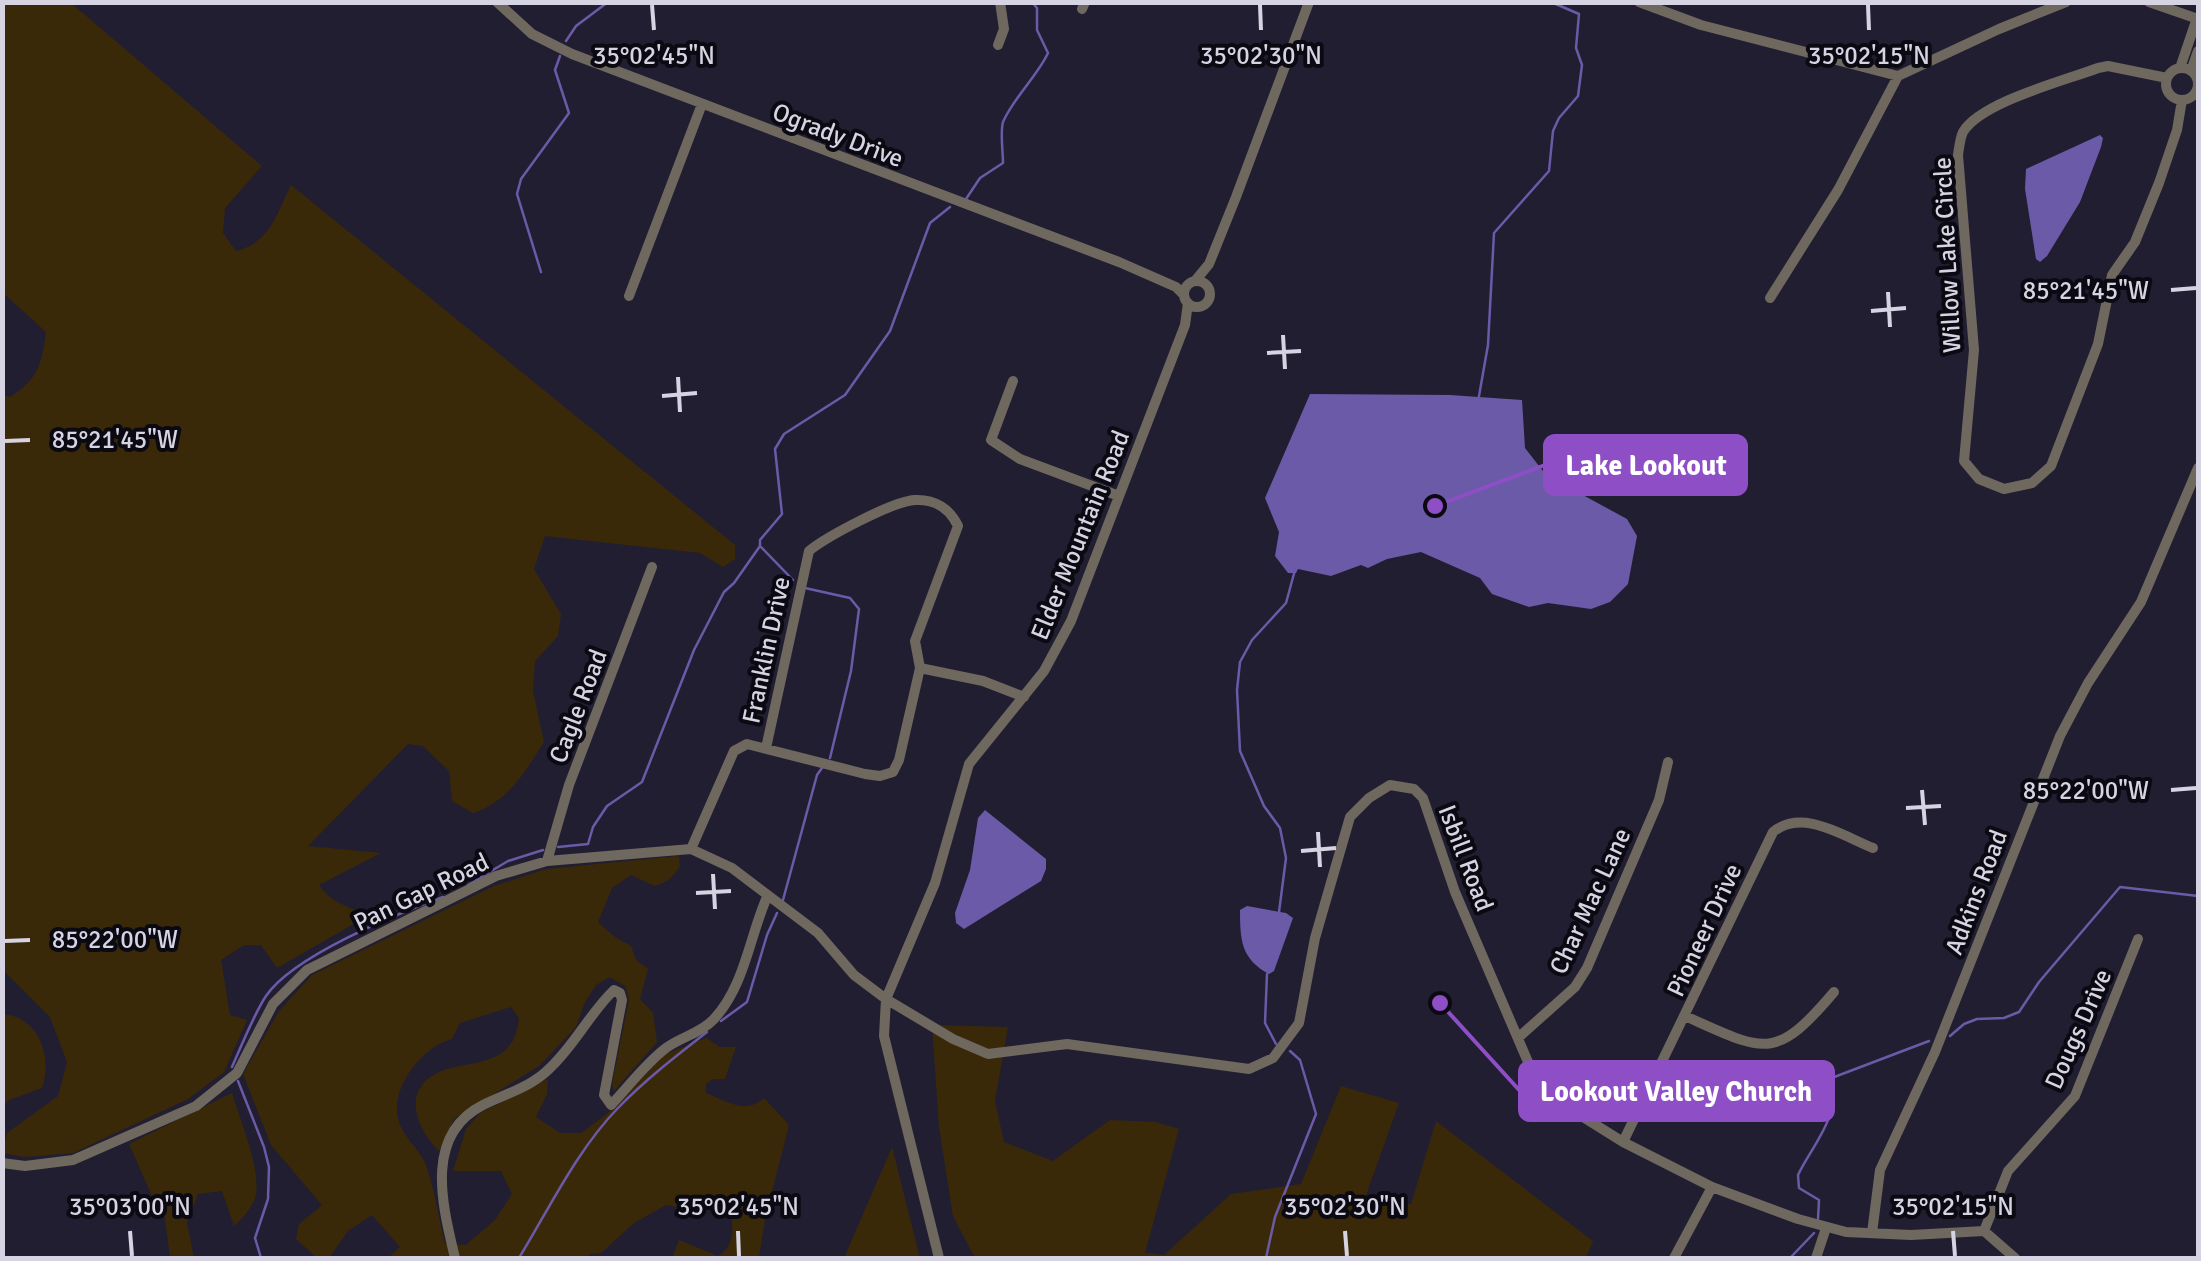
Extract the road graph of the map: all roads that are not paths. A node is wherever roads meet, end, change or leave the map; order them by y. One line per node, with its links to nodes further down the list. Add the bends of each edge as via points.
1 (497, 2): 14 (street, Ogrady Drive, via 532,34 572,54)
2 (1000, 2): 8 (street, via 1004,29)
3 (1309, 2): 15 (street, Elder Mountain Road)
4 (1639, 2): 11 (street, via 1701,25)
5 (2066, 2): 11 (street)
6 (2148, 2): 7 (street)
7 (2198, 18): 10 (street, Willow Lake Circle)
8 (998, 45)
9 (2198, 51): 10 (street, Willow Lake Circle)
10 (2186, 69): 12 (street); 13 (street, Willow Lake Circle, via 2198,86)
11 (1898, 76): 19 (street)
12 (2167, 78): 13 (street, via 2172,96); 13 (street, Willow Lake Circle, via 2098,68 1999,106 1962,134 1958,155 1974,360 1964,462 1979,479 2004,489 2020,487 2051,466 2098,344 2112,274 2152,201)
13 (2182, 100)
14 (702, 104): 17 (street, Ogrady Drive); 18 (street)
15 (1209, 264): 16 (street, Elder Mountain Road); 17 (street, Elder Mountain Road)
16 (1209, 288): 17 (street); 20 (street, Elder Mountain Road, via 1209,300)
17 (1186, 290): 20 (street); 21 (street, Elder Mountain Road)
18 (628, 296)
19 (1770, 298)
20 (1200, 307): 21 (street, Elder Mountain Road)
21 (1186, 325): 24 (street, Elder Mountain Road)
22 (1014, 380): 24 (street, via 991,440 1020,459)
23 (2198, 468): 25 (street, Adkins Road)
24 (1119, 496): 28 (street, Elder Mountain Road, via 1071,622)
25 (2194, 496): 45 (street, Adkins Road, via 2141,602 2060,736 1936,1052 1880,1170)
26 (652, 567): 33 (street, Cagle Road)
27 (920, 668): 28 (street); 29 (street, via 899,760 889,774); 29 (street, Franklin Drive, via 915,641 958,526 952,512 911,500 808,551)
28 (1024, 697): 37 (street, Elder Mountain Road, via 969,764 935,883)
29 (766, 748): 32 (street, Franklin Drive, via 747,744 734,751)
30 (1668, 762): 39 (street, Char Mac Lane, via 1659,800 1587,968)
31 (1873, 848): 38 (street, Pioneer Drive, via 1809,822 1792,820 1773,832)
32 (691, 849): 33 (street, Pan Gap Road); 34 (street, via 732,868)
33 (547, 861): 41 (street, Pan Gap Road, via 496,876 306,970 273,1004 237,1073 196,1106 73,1160)
34 (768, 897): 37 (street); 46 (street, via 745,966 711,1023 666,1048 612,1105 604,1095 622,1000 614,990 551,1067 462,1121 440,1172)
35 (2138, 940): 44 (street, Dougs Drive, via 2075,1096 2008,1171)
36 (1834, 992): 38 (street, via 1806,1026 1773,1046 1754,1046)
37 (886, 999): 39 (street, Isbill Road, via 988,1054 1067,1044 1250,1068 1273,1058 1299,1023 1350,817 1390,785 1404,785 1423,798 1455,892); 47 (street, Elder Mountain Road, via 884,1036)
38 (1685, 1016): 40 (street, Pioneer Drive)
39 (1519, 1037): 40 (street, Isbill Road, via 1540,1090)
40 (1623, 1142): 42 (street, Isbill Road)
41 (2, 1163)
42 (1712, 1187): 43 (street, Isbill Road); 48 (street)
43 (1826, 1228): 45 (street, Isbill Road); 49 (street)
44 (1984, 1231): 45 (street, Isbill Road); 50 (street)
45 (1872, 1233)
46 (454, 1258)
47 (939, 1258)
48 (1674, 1258)
49 (1816, 1258)
50 (2015, 1258)

